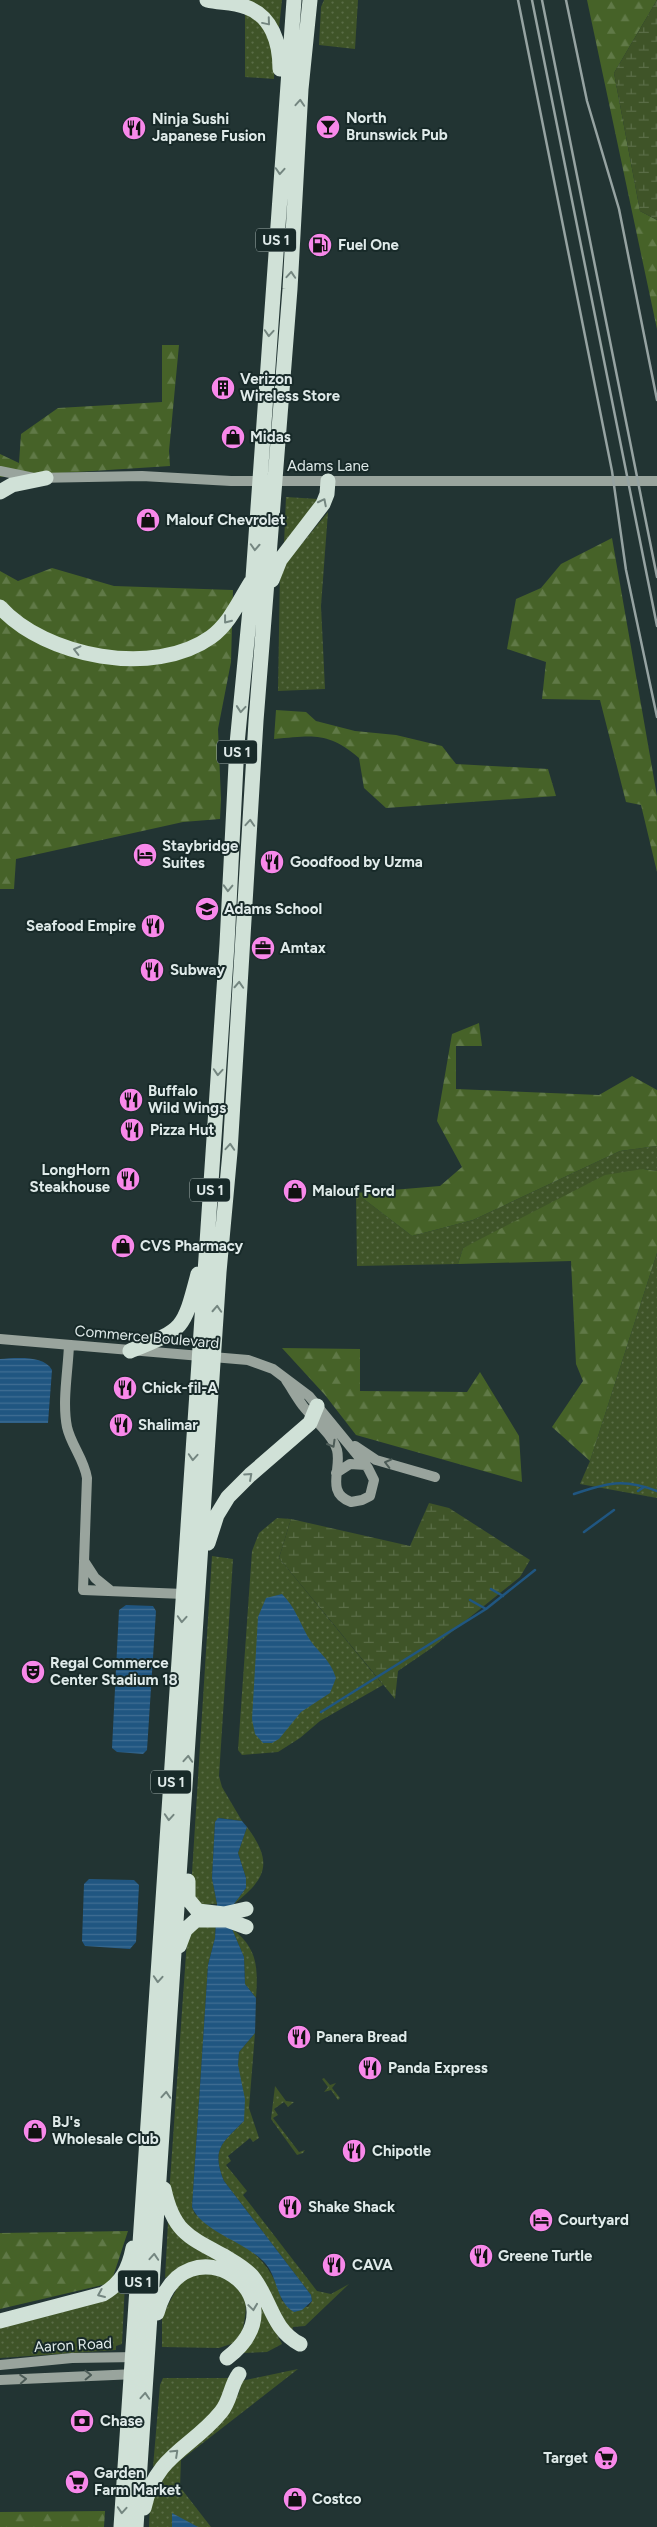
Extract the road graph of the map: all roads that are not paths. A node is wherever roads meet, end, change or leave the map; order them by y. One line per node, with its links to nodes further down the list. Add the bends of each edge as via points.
1 (207, 0): 6 (highway, one-way to 6, via 252,10 266,20 275,34 280,55)
2 (294, 0): 6 (highway, US 1)
3 (310, 0): 5 (highway, US 1)
4 (317, 0): 5 (highway)
5 (306, 27): 9 (highway, US 1, one-way to 5, via 290,289)
6 (282, 149): 9 (highway, US 1, one-way to 9)
7 (0, 470): 8 (street, Adams Lane, via 24,477)
8 (46, 478): 9 (street, Adams Lane, via 142,476); 12 (highway, via 12,485)
9 (266, 481): 10 (street, Adams Lane); 13 (highway, US 1, one-way to 13); 14 (highway, US 1)
10 (328, 481): 11 (street, Adams Lane); 14 (highway, one-way to 10, via 278,564 323,504)
11 (657, 481)
12 (0, 492)
13 (253, 578): 15 (highway, one-way to 15, via 231,615 212,636 184,650 149,657 114,657 67,648 23,627); 16 (highway, US 1, one-way to 16, via 237,744)
14 (265, 603): 20 (highway, US 1, one-way to 14, via 230,1152)
15 (0, 607)
16 (206, 1241): 19 (highway, via 189,1307 180,1326 171,1334); 20 (highway, US 1)
17 (0, 1339): 18 (street, Commerce Boulevard)
18 (69, 1345): 19 (street, Commerce Boulevard); 26 (street, via 66,1422 87,1478)
19 (130, 1351): 20 (street, Commerce Boulevard)
20 (207, 1357): 21 (street, Commerce Boulevard, via 262,1364 286,1380); 27 (highway, US 1); 29 (highway, US 1, one-way to 29)
21 (315, 1412): 22 (street, Commerce Boulevard); 24 (street, Commerce Boulevard, one-way to 24, via 336,1448); 27 (highway, one-way to 21, via 214,1522 228,1497)
22 (340, 1433): 23 (street, Commerce Boulevard); 25 (street, one-way to 22, via 376,1460)
23 (366, 1465): 24 (street, via 350,1464); 24 (street, via 372,1474 373,1487 370,1496 362,1500 351,1502 340,1495 335,1485)
24 (336, 1473)
25 (435, 1476)
26 (84, 1561): 28 (street, via 95,1578); 28 (street, via 83,1590)
27 (199, 1581): 30 (highway, US 1, one-way to 27)
28 (111, 1591): 29 (street)
29 (184, 1594): 35 (highway, US 1, one-way to 35)
30 (185, 1807): 31 (highway, via 188,1898); 33 (highway, US 1)
31 (205, 1916): 32 (highway); 33 (highway, via 190,1924)
32 (239, 1918)
33 (175, 1956): 34 (highway, US 1, one-way to 33)
34 (160, 2174): 37 (highway, US 1, one-way to 34); 38 (highway, via 169,2210 178,2227 190,2238 248,2272 279,2327)
35 (143, 2207): 36 (highway, one-way to 36, via 128,2266 112,2288 94,2297); 39 (highway, US 1)
36 (0, 2321)
37 (149, 2340): 39 (highway, US 1); 40 (highway, one-way to 40, via 161,2298 173,2280 195,2268 217,2267 243,2283 254,2307 250,2334)
38 (300, 2344)
39 (140, 2357): 41 (street, Aaron Road, via 72,2358); 42 (highway, US 1)
40 (227, 2358)
41 (0, 2365)
42 (139, 2374): 44 (street, Aaron Road, one-way to 42); 45 (highway, US 1, one-way to 45); 46 (highway, US 1, one-way to 42)
43 (239, 2374): 46 (highway, one-way to 43, via 147,2495 158,2473 221,2412)
44 (0, 2380)
45 (121, 2527)
46 (138, 2527)

